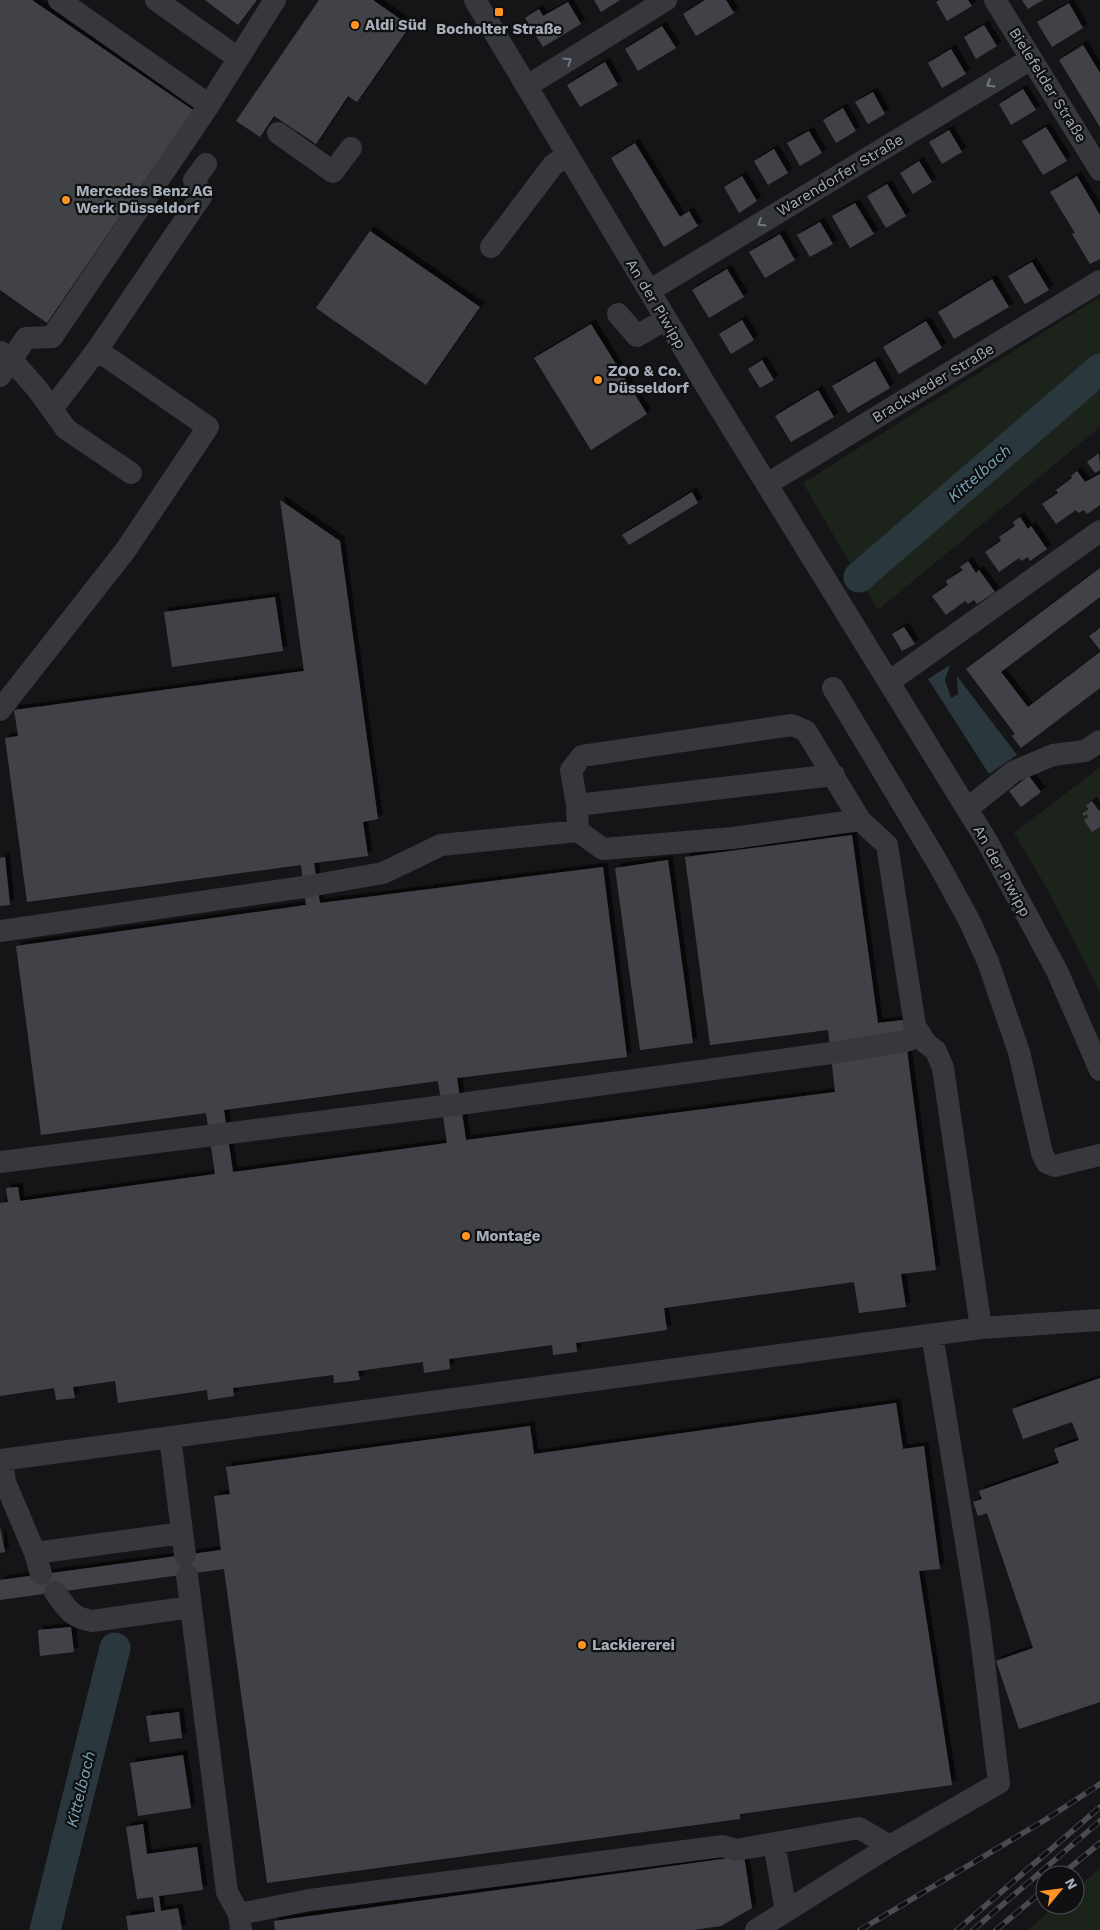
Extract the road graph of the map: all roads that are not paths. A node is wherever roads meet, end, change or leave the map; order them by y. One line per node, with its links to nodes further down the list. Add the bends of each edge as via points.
1 (59, 0): 10 (street)
2 (156, 0): 7 (street)
3 (275, 0): 7 (street)
4 (475, 0): 9 (street, An der Piwipp)
5 (666, 0): 9 (street, one-way to 5)
6 (995, 0): 8 (street, Bielefelder Straße)
7 (238, 58): 10 (street)
8 (1032, 58): 15 (street, Bielefelder Straße); 18 (street, Warendorfer Straße, one-way to 18)
9 (527, 86): 13 (street, An der Piwipp)
10 (209, 104): 22 (street, via 52,337 26,338)
11 (278, 133): 12 (street, via 333,172)
12 (350, 148)
13 (568, 156): 16 (street, via 553,164); 18 (street, An der Piwipp)
14 (206, 164): 21 (street, via 194,180 202,195)
15 (1100, 170)
16 (491, 247)
17 (1100, 281): 25 (street, Brackweder Straße)
18 (649, 291): 20 (street, An der Piwipp)
19 (618, 314): 20 (street, via 637,336)
20 (666, 320): 25 (street, An der Piwipp)
21 (97, 350): 23 (street); 29 (street, via 208,427 125,551)
22 (4, 362): 23 (street)
23 (52, 409): 24 (street, via 66,429)
24 (131, 473)
25 (766, 484): 27 (street, An der Piwipp)
26 (1100, 531): 27 (street)
27 (889, 682): 33 (street, An der Piwipp)
28 (833, 688): 39 (street, via 939,864 970,922 988,962 1019,1052 1047,1163 1055,1166)
29 (0, 710)
30 (1100, 741): 33 (street, via 1086,751 1053,755 1013,772)
31 (834, 775): 32 (street); 32 (street, via 806,731 792,725 582,756 571,770); 34 (street)
32 (577, 805): 35 (street)
33 (967, 809): 38 (street, An der Piwipp, via 1057,971)
34 (860, 820): 35 (street, via 733,838 602,849); 37 (street, via 887,845 915,1026)
35 (578, 831): 36 (street, via 441,845 383,873)
36 (0, 931)
37 (921, 1035): 40 (street, via 906,1042 460,1104); 42 (street, via 936,1051 942,1068)
38 (1100, 1070)
39 (1100, 1155)
40 (0, 1162)
41 (1100, 1320): 42 (street)
42 (981, 1328): 43 (street)
43 (932, 1334): 44 (street); 52 (street, via 979,1622 999,1783)
44 (170, 1437): 45 (street); 46 (street)
45 (1, 1460): 47 (street, via 5,1482)
46 (182, 1533): 47 (street); 50 (street)
47 (35, 1553): 48 (street)
48 (41, 1574)
49 (55, 1592): 50 (street, via 69,1612 78,1618 92,1620)
50 (192, 1607): 54 (street, via 227,1892)
51 (774, 1843): 52 (street, via 859,1828); 53 (street); 54 (street, via 736,1850 723,1846 320,1899)
52 (890, 1846): 53 (street)
53 (786, 1911): 55 (street)
54 (240, 1922)
55 (756, 1930)

